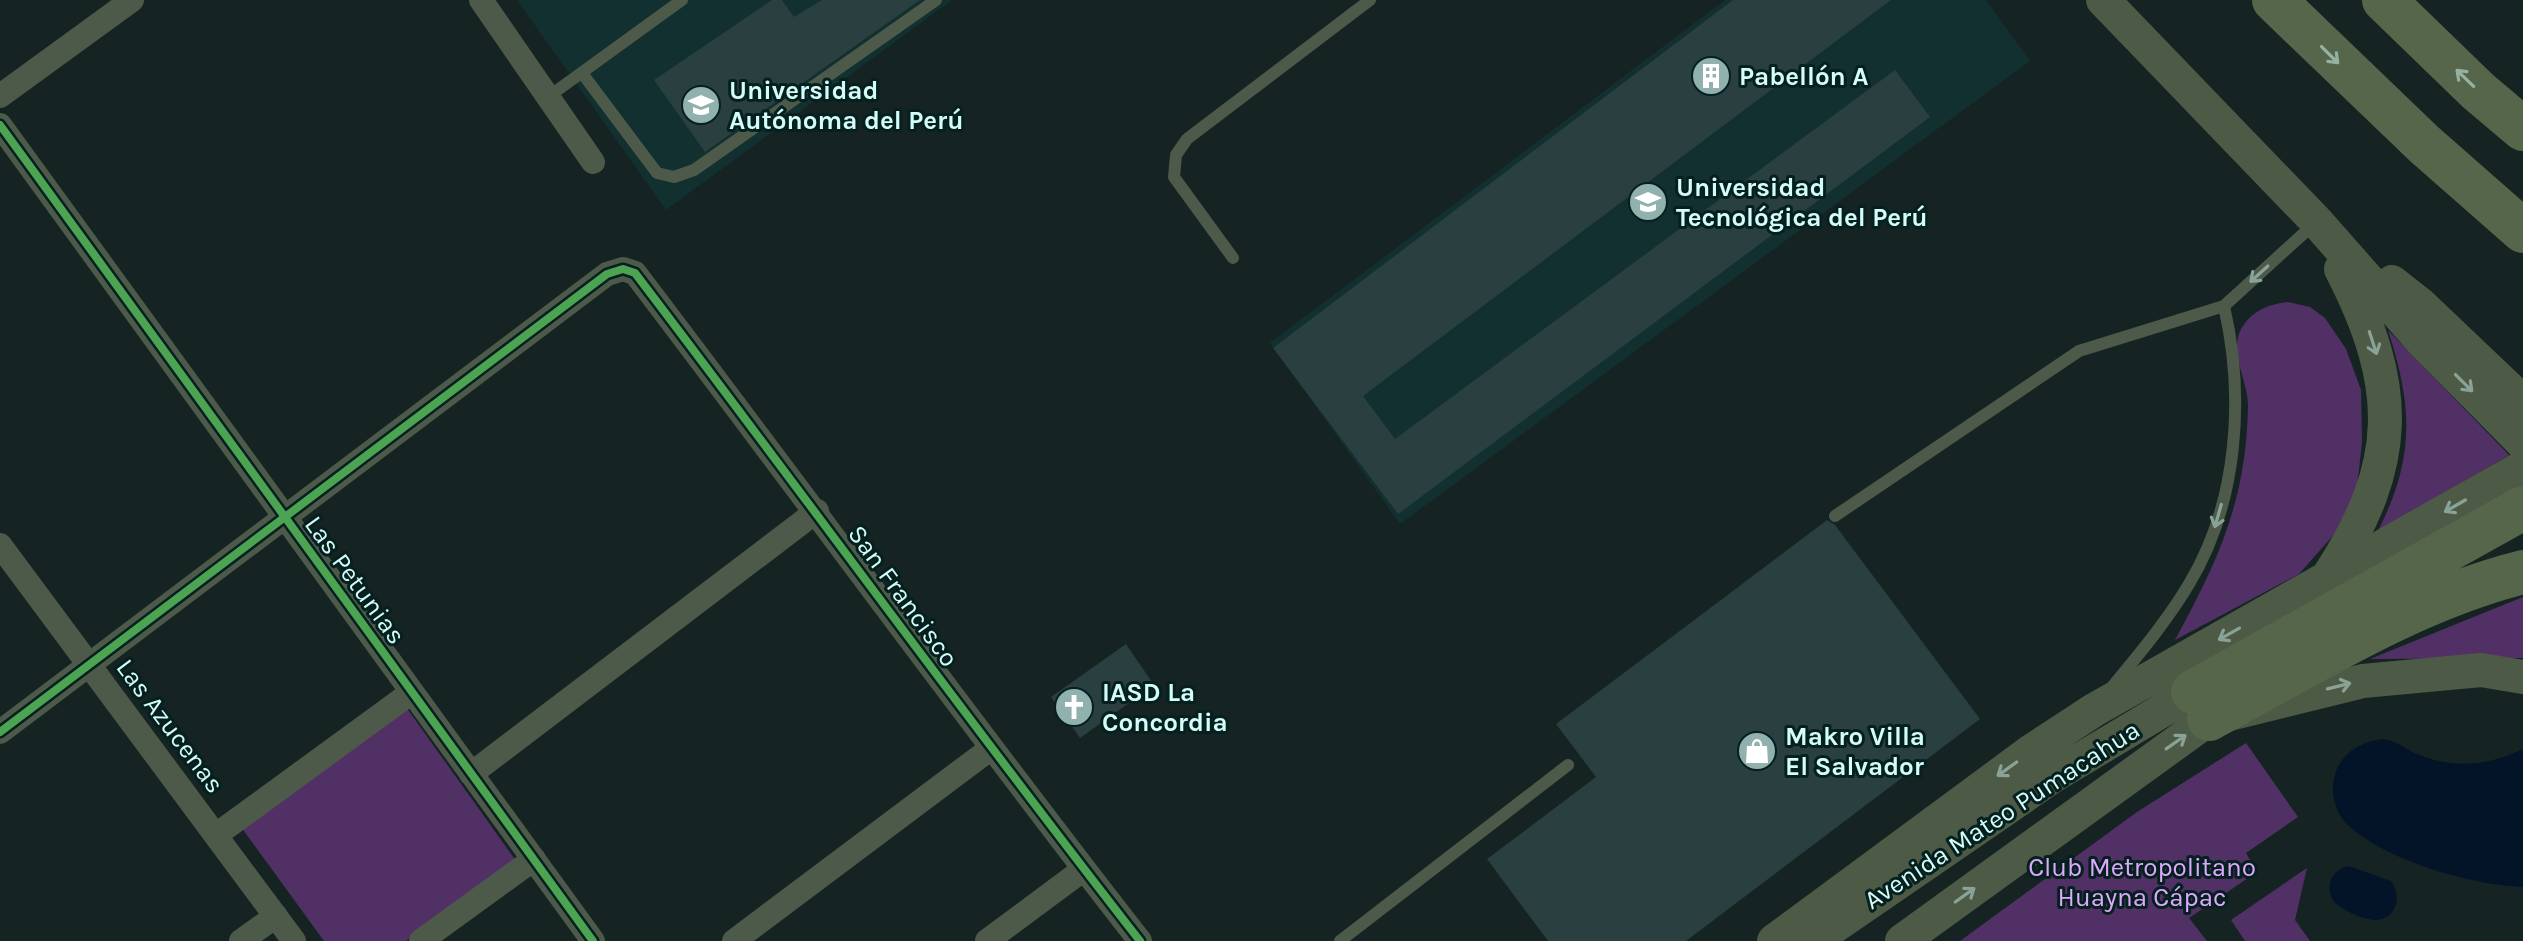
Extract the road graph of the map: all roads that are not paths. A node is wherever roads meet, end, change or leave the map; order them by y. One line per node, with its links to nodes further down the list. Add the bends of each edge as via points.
1 (132, 0): 10 (street)
2 (481, 0): 11 (street)
3 (682, 0): 9 (lane)
4 (936, 0): 9 (lane, via 694,170 674,177 657,173)
5 (1370, 0): 17 (lane, via 1187,139 1176,155 1174,177)
6 (2103, 0): 15 (main road)
7 (2274, 0): 16 (highway, one-way to 16)
8 (2384, 0): 13 (highway, one-way to 8)
9 (582, 73): 11 (lane)
10 (0, 96)
11 (548, 97): 14 (street)
12 (0, 125): 25 (street, Las Petunias)
13 (2523, 129)
14 (593, 162)
15 (2317, 222): 18 (lane, one-way to 18); 19 (main road, via 2420,304); 20 (main road, one-way to 20, via 2421,340); 28 (main road, one-way to 28, via 2362,310 2379,363 2387,419 2366,509)
16 (2523, 231)
17 (1233, 258)
18 (2224, 306): 24 (lane, via 2079,351); 34 (lane, one-way to 34, via 2234,432 2229,477 2213,532 2190,583)
19 (2523, 402)
20 (2523, 443)
21 (2523, 467): 28 (main road, one-way to 28)
22 (2523, 508): 29 (highway)
23 (817, 511): 25 (street, San Francisco, via 635,273 623,269 607,274); 36 (street, San Francisco); 38 (street)
24 (1835, 516)
25 (286, 518): 30 (street); 32 (street, Las Petunias)
26 (0, 545): 30 (street, Las Azucenas)
27 (2523, 572): 29 (highway)
28 (2326, 579): 34 (main road, one-way to 34)
29 (2409, 594): 33 (highway)
30 (89, 665): 35 (street); 39 (street, Las Azucenas)
31 (2523, 677): 33 (main road, one-way to 31, via 2481,670)
32 (412, 692): 38 (street, Las Petunias); 39 (street)
33 (2201, 705): 52 (main road, Avenida Mateo Pumacahua, via 2053,776); 53 (main road, Avenida Mateo Pumacahua, one-way to 33)
34 (2094, 710): 51 (main road, one-way to 51)
35 (0, 732)
36 (990, 749): 41 (street, San Francisco); 47 (street)
37 (1568, 765): 50 (lane)
38 (471, 774): 40 (street, Las Petunias)
39 (216, 835): 42 (street, Las Azucenas)
40 (534, 859): 45 (street); 46 (street, Las Petunias)
41 (1084, 869): 48 (street); 49 (street, San Francisco)
42 (276, 916): 43 (street); 44 (street, Las Azucenas)
43 (241, 941)
44 (294, 941)
45 (421, 941)
46 (593, 941)
47 (734, 941)
48 (987, 941)
49 (1140, 941)
50 (1340, 941)
51 (1774, 941)
52 (1813, 941)
53 (1902, 941)

